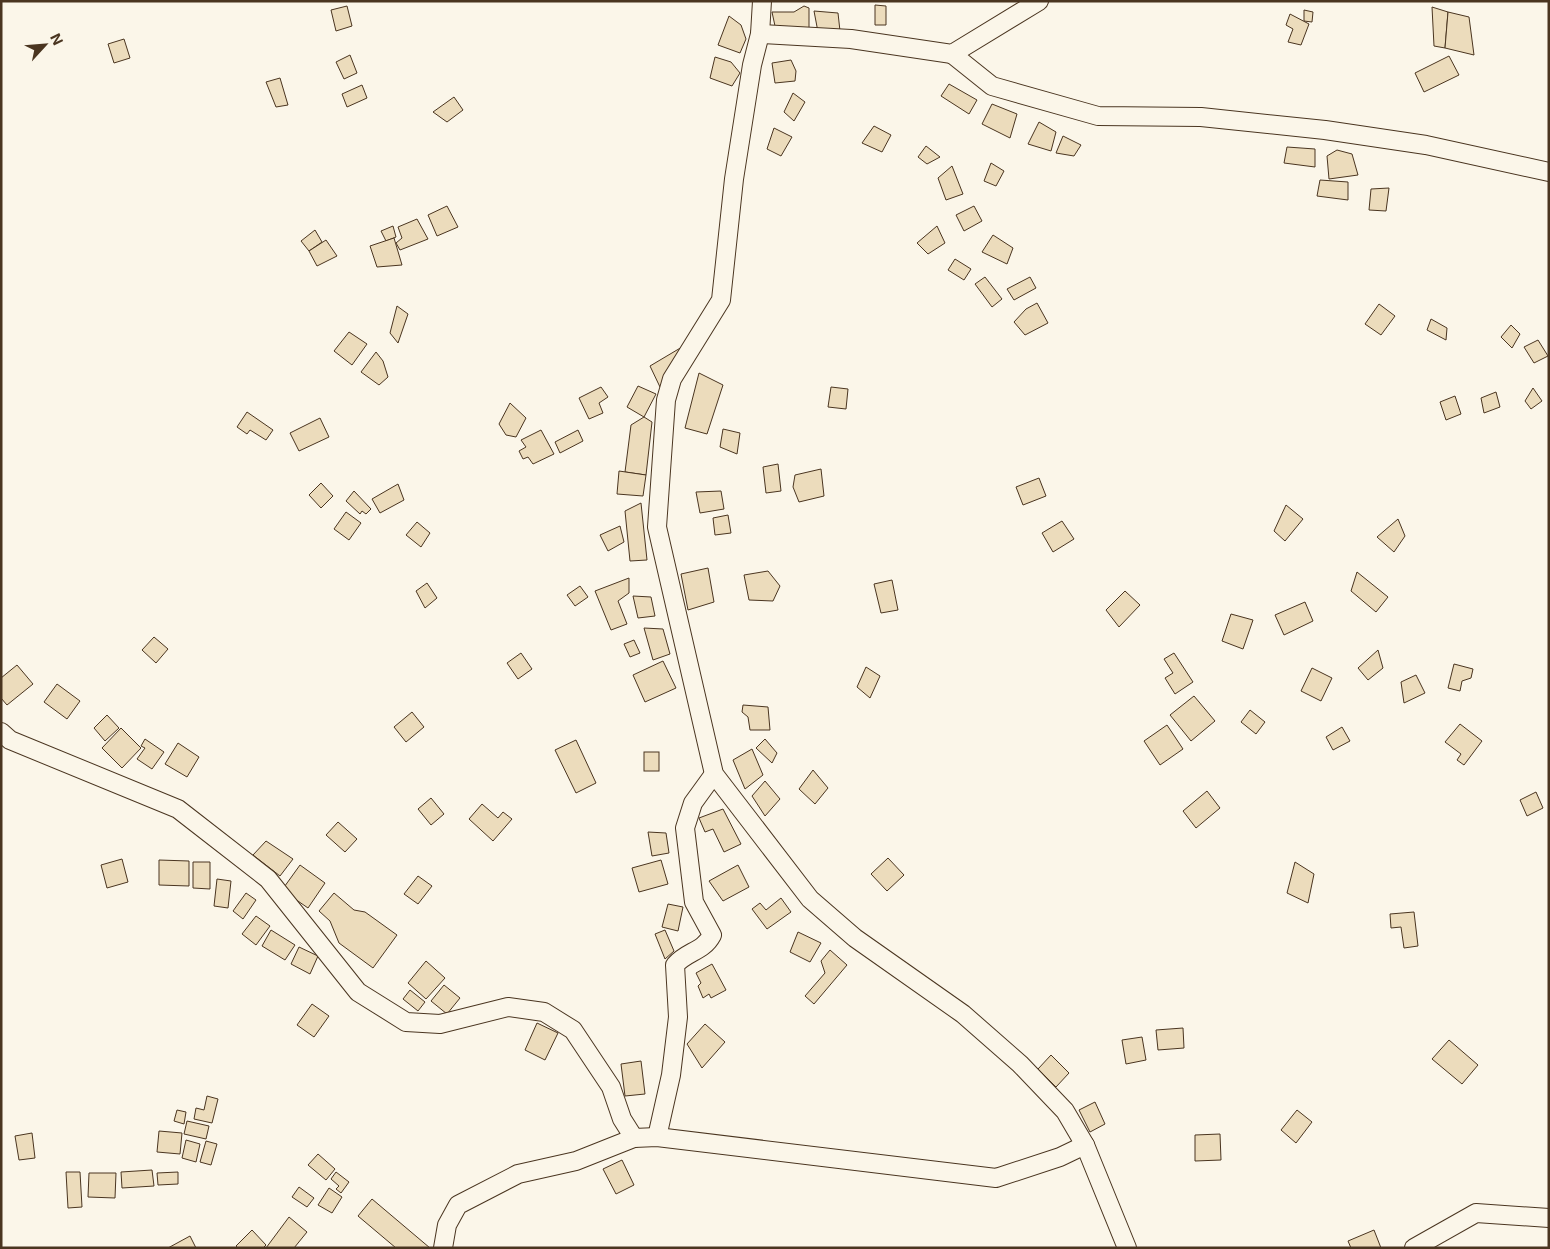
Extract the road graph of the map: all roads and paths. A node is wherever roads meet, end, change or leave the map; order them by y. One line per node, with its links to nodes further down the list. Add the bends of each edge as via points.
1 (762, 1): 3 (street)
2 (1039, 1): 4 (street)
3 (760, 34): 4 (street, via 852,39); 7 (street, via 736,169 721,300 672,379 666,400 657,527)
4 (952, 54): 5 (street, via 992,86 1098,116 1202,117 1325,130 1426,145)
5 (1549, 172)
6 (1, 732): 9 (street, via 10,740 178,809 268,879 358,992 406,1022 440,1024 508,1007 544,1012 573,1030 611,1087 622,1120)
7 (714, 774): 8 (street, via 693,803 685,828 694,902 712,935 706,945 674,965 678,1017 671,1075); 10 (street, via 810,899 855,938 964,1014 1020,1064 1065,1112)
8 (657, 1137): 9 (street); 10 (street, via 996,1178 1060,1157)
9 (634, 1138): 12 (street, via 576,1161 518,1174 458,1205 447,1225)
10 (1085, 1145): 13 (street)
11 (1549, 1218): 14 (street, via 1476,1213)
12 (443, 1248)
13 (1127, 1248)
14 (1414, 1248)

